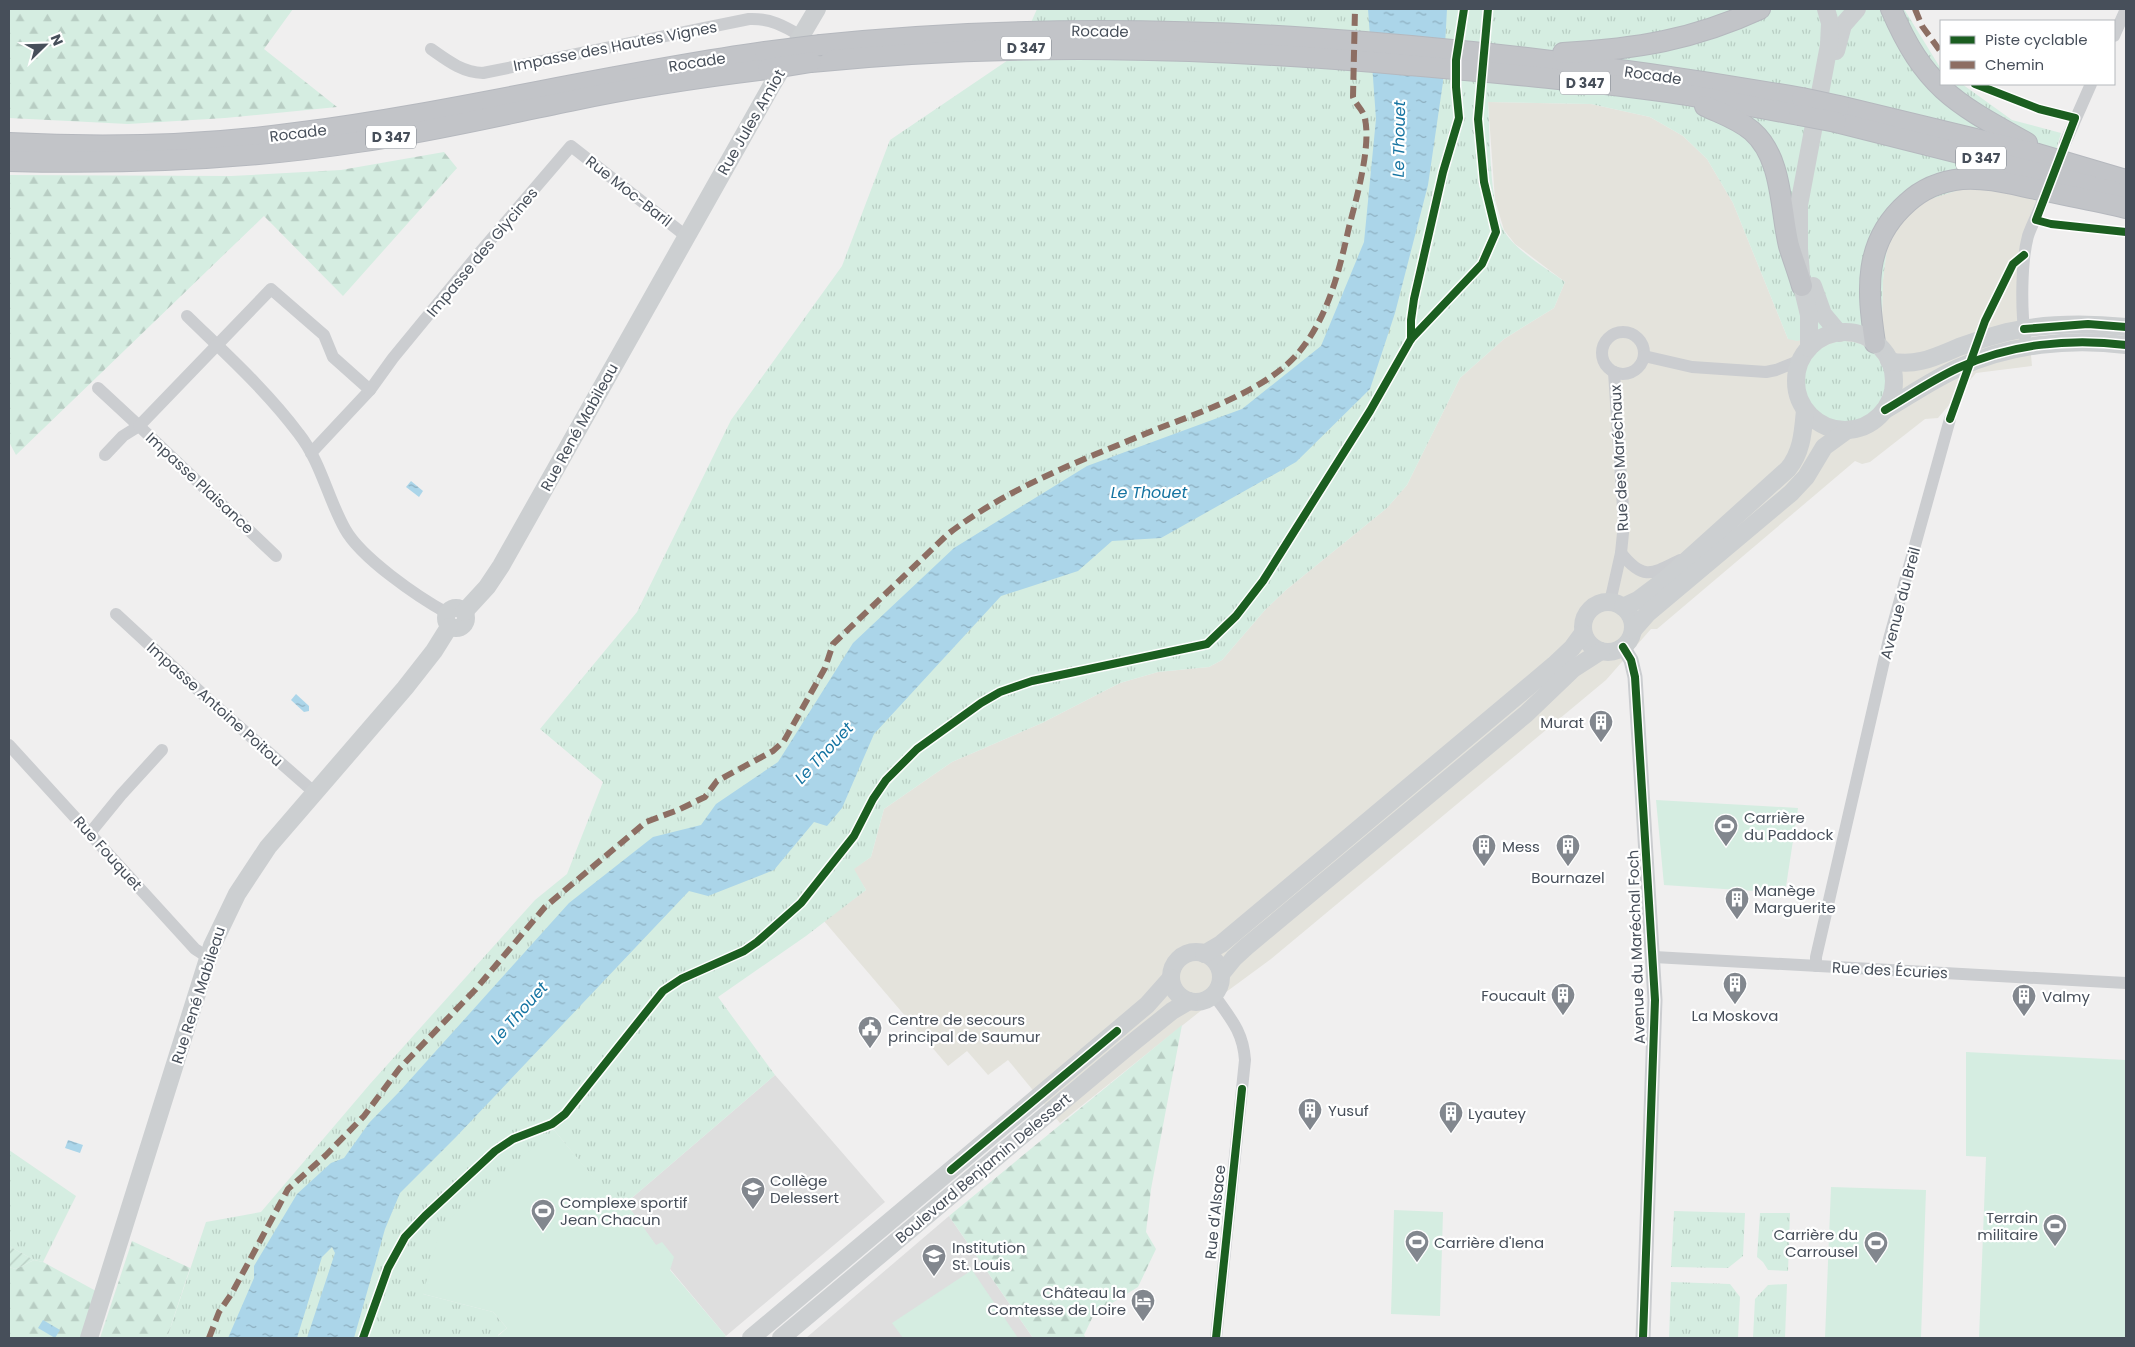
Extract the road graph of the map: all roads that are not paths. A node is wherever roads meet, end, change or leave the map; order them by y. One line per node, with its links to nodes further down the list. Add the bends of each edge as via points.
1 (818, 9): 9 (main road, Rue Jules Amiot)
2 (1760, 9): 12 (highway, via 1718,27 1660,44)
3 (1826, 9): 28 (main road, via 1830,23 1829,46 1800,205)
4 (1857, 9): 32 (main road, via 1843,25 1836,47 1806,220 1806,249 1814,292 1823,314)
5 (1891, 9): 21 (highway, via 1914,56 1940,88 1978,116)
6 (2126, 9): 8 (street)
7 (762, 14): 9 (street, Impasse des Hautes Vignes); 11 (street, Impasse des Hautes Vignes, via 483,73 469,72)
8 (2115, 34)
9 (801, 36): 27 (main road, Rue Jules Amiot)
10 (1242, 44): 13 (highway, D 347, bridge, via 1022,48 811,62); 13 (highway, Rocade / D 347, bridge, via 1174,32 1022,31 821,44); 14 (highway, Rocade / D 347, via 1366,43)
11 (431, 49)
12 (1513, 56): 14 (highway, Rocade / D 347); 17 (highway, Rocade / D 347, via 1661,76)
13 (766, 60): 19 (highway, Rocade / D 347, via 628,73 294,134 152,145); 22 (highway, D 347, via 632,90 328,146 144,162)
14 (1490, 63): 16 (highway, D 347)
15 (2091, 85): 21 (street)
16 (1681, 94): 17 (highway, D 347); 28 (highway, via 1743,124 1765,146 1773,162 1789,246)
17 (1800, 106): 18 (highway, Rocade / D 347, bridge)
18 (1837, 114): 21 (highway, Rocade / D 347); 24 (highway, D 347)
19 (9, 144)
20 (571, 146): 27 (street, Rue Moc-Baril); 42 (street, Impasse des Glycines, via 393,358)
21 (2061, 151): 23 (highway, Rocade / D 347)
22 (9, 161)
23 (2126, 180)
24 (2126, 194)
25 (2043, 200): 31 (street, via 2024,255)
26 (2126, 208): 33 (highway, via 1984,180 1951,181 1925,190 1898,210 1879,238 1873,254 1870,291)
27 (686, 236): 55 (main road, Rue René Mabileau, via 506,558 487,587)
28 (1802, 286): 37 (main road, via 1809,315)
29 (187, 316): 34 (street)
30 (2126, 327): 31 (main road, via 2088,324)
31 (2024, 329): 36 (street); 39 (main road, via 1983,338 1926,361 1908,364)
32 (1839, 333): 33 (main road, via 1852,333); 37 (main road, via 1822,338)
33 (1876, 343): 39 (main road)
34 (216, 344): 42 (street, Impasse Plaisance, via 271,289 324,335 333,356); 46 (street, Impasse Plaisance); 48 (street, via 267,396)
35 (2126, 345): 36 (main road, via 2086,341)
36 (2026, 347): 44 (main road, via 1959,367)
37 (1805, 354): 38 (street, via 1773,371 1692,367); 43 (main road, via 1797,372 1796,386)
38 (1644, 356): 40 (street, Rue des Maréchaux, via 1640,366 1632,372); 40 (street, Rue des Maréchaux, via 1643,345 1637,337 1627,332 1615,334 1606,341 1602,352 1606,365)
39 (1889, 361): 44 (main road, via 1894,381)
40 (1614, 372): 51 (street, Rue des Maréchaux, via 1624,524)
41 (98, 388): 46 (street)
42 (370, 390): 48 (street, Impasse des Glycines)
43 (1805, 410): 47 (main road, via 1830,428); 50 (main road, via 1801,445 1794,461)
44 (1885, 410): 47 (main road, via 1868,425)
45 (1950, 419): 67 (street, Avenue du Breil, via 1889,639)
46 (139, 426): 49 (street, via 123,436); 52 (street, Impasse Plaisance)
47 (1846, 430): 56 (main road, via 1824,447 1795,489 1648,613)
48 (311, 453): 55 (street, via 346,530 358,547 372,561)
49 (104, 455)
50 (1702, 549): 51 (street, via 1660,570 1648,572 1634,568); 53 (main road, via 1649,592)
51 (1621, 553): 53 (street, Rue des Maréchaux)
52 (276, 556)
53 (1616, 604): 56 (main road, via 1631,617); 57 (main road, via 1594,606 1588,611 1582,625)
54 (116, 614): 62 (street, Impasse Antoine Poitou)
55 (453, 617): 62 (main road, Rue René Mabileau, via 434,651 405,688)
56 (1633, 630): 58 (main road)
57 (1583, 633): 59 (main road, via 1587,641); 64 (main road, via 1554,665 1221,944)
58 (1622, 647): 59 (main road, via 1612,652); 65 (street, Avenue du Maréchal Foch, via 1635,677)
59 (1600, 651): 68 (main road, via 1573,669 1526,714 1246,947)
60 (9, 745): 63 (street, Rue Fouquet)
61 (162, 750): 63 (street)
62 (315, 793): 66 (main road, Rue René Mabileau, via 251,870 223,920)
63 (90, 833): 66 (street, Rue Fouquet, via 195,949)
64 (1204, 954): 68 (main road, via 1216,962); 69 (main road, via 1195,952 1182,957 1173,968)
65 (1654, 957): 67 (street, Rue des Écuries); 77 (street, Avenue du Maréchal Foch, via 1655,1045)
66 (209, 958): 73 (main road, Rue René Mabileau)
67 (1816, 966): 70 (street, Rue des Écuries)
68 (1221, 974): 71 (main road)
69 (1171, 978): 72 (main road, via 1176,992); 74 (main road, Boulevard Benjamin Delessert, via 1147,1005)
70 (2126, 983)
71 (1214, 995): 72 (main road, via 1202,1002); 76 (street, Rue d'Alsace, via 1234,1022 1244,1044 1245,1060)
72 (1189, 1001): 75 (main road, Boulevard Benjamin Delessert, via 1131,1044)
73 (89, 1338)
74 (751, 1338)
75 (781, 1338)
76 (1216, 1338)
77 (1643, 1338)

